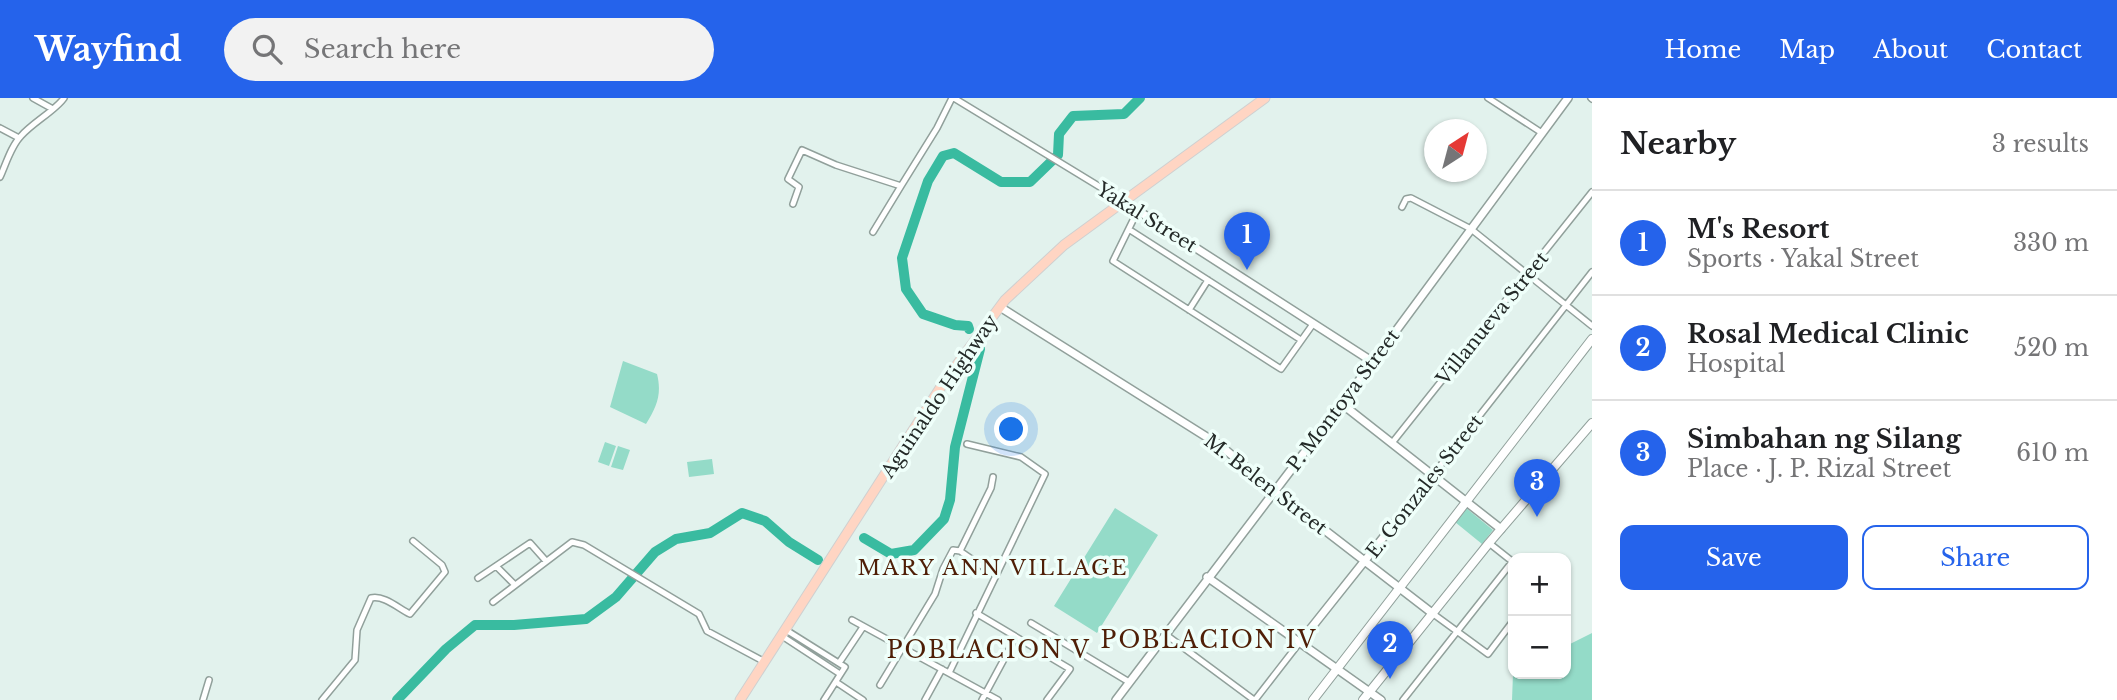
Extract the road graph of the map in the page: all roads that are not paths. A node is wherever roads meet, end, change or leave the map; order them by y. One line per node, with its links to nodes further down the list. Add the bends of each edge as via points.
1 (33, 98): 7 (street)
2 (64, 98): 7 (street)
3 (953, 98): 12 (street); 14 (street, Yakal Street)
4 (1265, 98): 14 (main road, Aguinaldo Highway)
5 (1488, 98): 9 (street)
6 (1568, 98): 9 (street, P. Montoya Street)
7 (51, 108): 10 (street)
8 (0, 128): 10 (street)
9 (1542, 133): 18 (street, P. Montoya Street)
10 (19, 138): 11 (street)
11 (0, 177)
12 (901, 186): 15 (street, via 802,150 788,179 799,187); 20 (street)
13 (1592, 192): 22 (street, Villanueva Street)
14 (1123, 201): 17 (street, Yakal Street); 25 (main road, Aguinaldo Highway, via 1055,252)
15 (793, 204)
16 (1402, 207): 18 (street, via 1411,198)
17 (1138, 210): 19 (street); 27 (street, Yakal Street)
18 (1471, 229): 22 (street); 31 (street, P. Montoya Street)
19 (1129, 230): 23 (street); 26 (street, via 1113,261)
20 (873, 232)
21 (1592, 272): 24 (street, E. Gonzales Street)
22 (1528, 274): 24 (street); 34 (street, Villanueva Street)
23 (1208, 281): 26 (street); 30 (street)
24 (1566, 305): 28 (street); 36 (street, E. Gonzales Street)
25 (1000, 307): 38 (street, M. Belen Street, via 1215,441); 62 (main road, Aguinaldo Highway, via 944,382)
26 (1189, 310): 30 (street, via 1281,369)
27 (1313, 324): 30 (street); 31 (street, Yakal Street)
28 (1592, 326)
29 (1592, 339): 39 (main road)
30 (1301, 340)
31 (1373, 362): 32 (street, P. Montoya Street)
32 (1342, 404): 34 (street); 38 (street, P. Montoya Street)
33 (1592, 423): 40 (main road)
34 (1392, 443): 36 (street)
35 (967, 444): 49 (street, via 1021,457 1045,474)
36 (1433, 475): 39 (street); 46 (street, E. Gonzales Street)
37 (993, 477): 43 (street)
38 (1274, 491): 46 (street, M. Belen Street); 51 (street, P. Montoya Street)
39 (1467, 500): 40 (street); 53 (main road)
40 (1502, 529): 42 (main road)
41 (413, 541): 79 (street, via 445,572 410,614 391,602 371,598 354,640 355,660)
42 (1489, 543): 44 (street); 56 (main road)
43 (960, 551): 49 (street); 66 (street, via 953,550 949,556 935,594)
44 (1508, 558)
45 (546, 561): 47 (street, via 530,542); 52 (street); 67 (street, via 572,542 584,545 699,614 707,631)
46 (1365, 562): 53 (street, M. Belen Street); 65 (street, E. Gonzales Street)
47 (496, 566): 50 (street); 52 (street)
48 (1508, 568): 61 (street)
49 (995, 575): 55 (street)
50 (478, 578)
51 (1207, 578): 63 (street, P. Montoya Street); 65 (street)
52 (515, 584): 54 (street)
53 (1399, 588): 56 (street, M. Belen Street); 69 (main road)
54 (493, 602)
55 (976, 613): 64 (street); 70 (street)
56 (1432, 613): 61 (street, M. Belen Street); 76 (main road)
57 (852, 620): 59 (street)
58 (1031, 622): 74 (street)
59 (863, 627): 66 (street); 68 (street)
60 (1508, 627): 61 (street, M. Belen Street, via 1488,653)
61 (1457, 632): 92 (street)
62 (784, 633): 67 (main road, Aguinaldo Highway); 68 (street); 71 (street)
63 (1165, 634): 74 (street, P. Montoya Street); 88 (street)
64 (1016, 637): 77 (street); 86 (street, via 1070,669)
65 (1300, 642): 69 (street); 88 (street, E. Gonzales Street)
66 (902, 648): 70 (street); 75 (street)
67 (765, 662): 80 (main road, Aguinaldo Highway)
68 (839, 663): 71 (street, via 845,667)
69 (1338, 670): 76 (street); 89 (main road)
70 (945, 671): 77 (street); 83 (street)
71 (841, 674): 73 (street)
72 (209, 680): 78 (street)
73 (836, 682): 81 (street); 82 (street)
74 (1129, 682): 87 (street, P. Montoya Street)
75 (880, 685)
76 (1370, 692): 90 (main road); 91 (street)
77 (986, 693): 84 (street); 85 (street)
78 (203, 700)
79 (322, 700)
80 (740, 700)
81 (824, 700)
82 (863, 700)
83 (925, 700)
84 (982, 700)
85 (998, 700)
86 (1047, 700)
87 (1115, 700)
88 (1254, 700)
89 (1313, 700)
90 (1363, 700)
91 (1381, 700)
92 (1403, 700)

